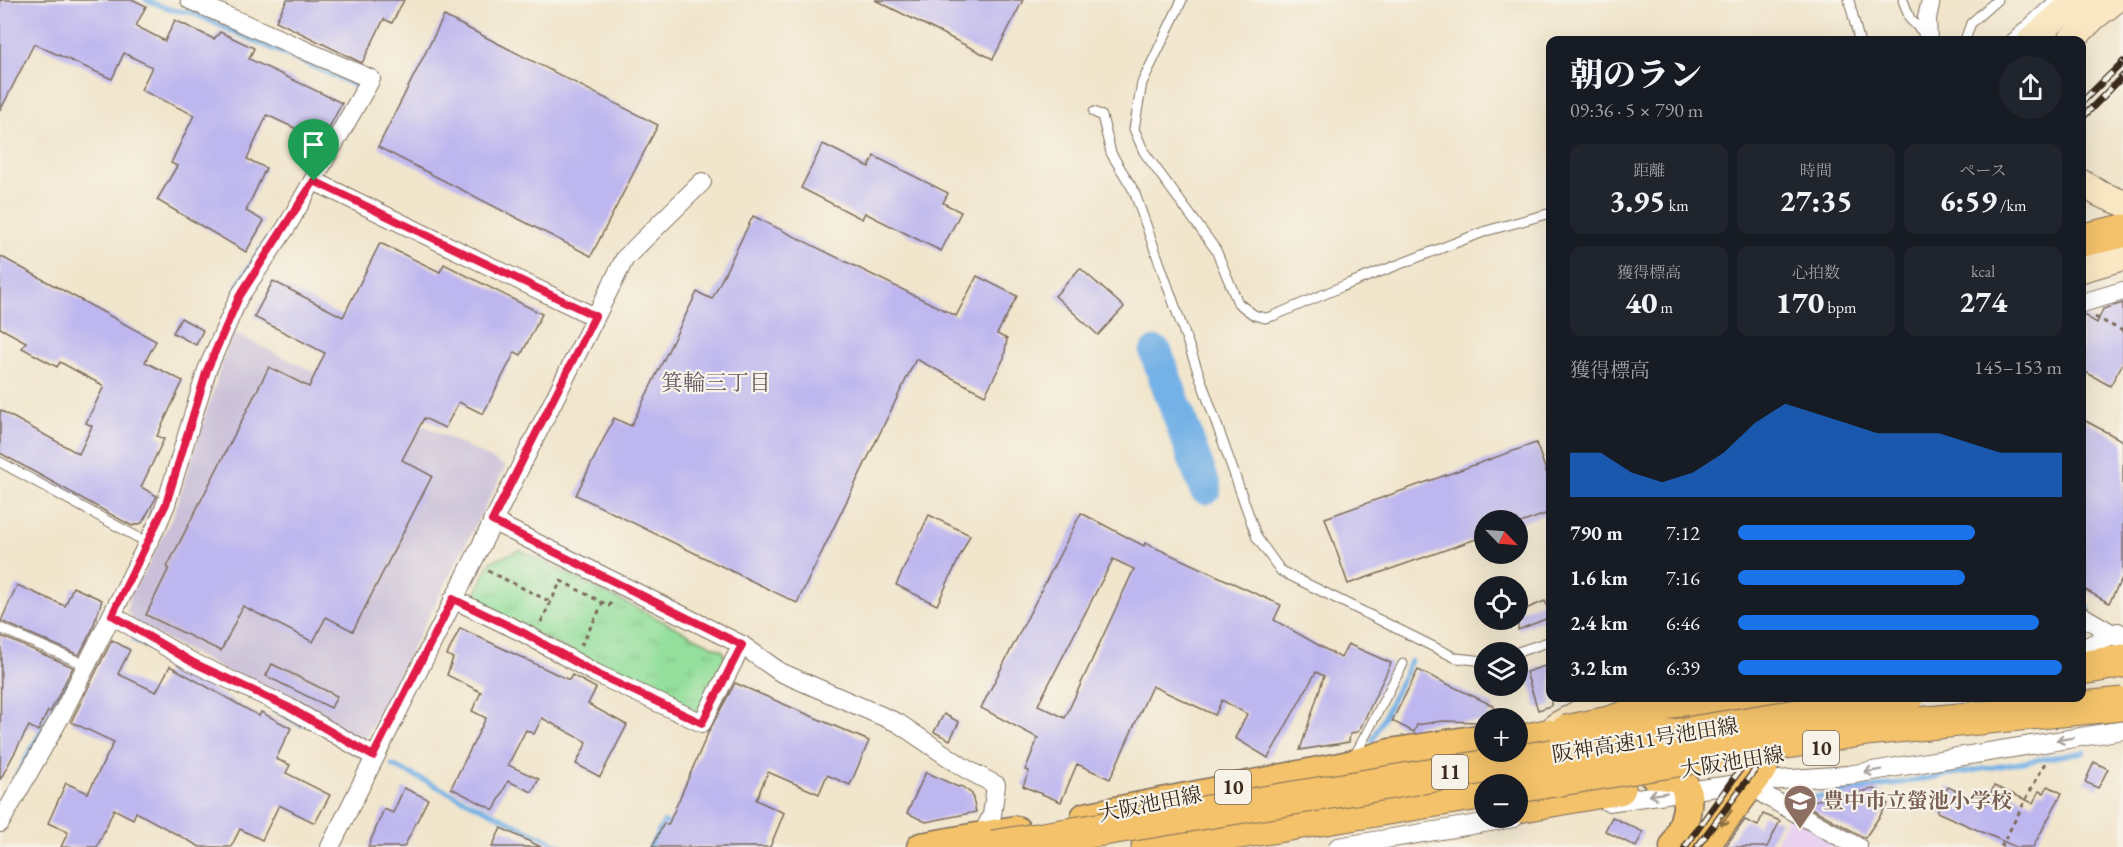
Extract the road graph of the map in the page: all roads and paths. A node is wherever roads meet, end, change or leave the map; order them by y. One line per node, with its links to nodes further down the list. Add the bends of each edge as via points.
1 (190, 0): 18 (street, via 370,79)
2 (1182, 0): 21 (lane, via 1142,83 1134,129 1144,152 1216,250 1238,303 1254,315 1273,316 1486,231)
3 (1849, 0): 9 (lane)
4 (1904, 0): 10 (lane, via 1910,19)
5 (1931, 0): 11 (street)
6 (1997, 0): 12 (lane, via 1971,22)
7 (2116, 0): 16 (street)
8 (2073, 2): 13 (lane); 14 (street); 15 (street, via 2075,15)
9 (1858, 36)
10 (1925, 36)
11 (1928, 36)
12 (1966, 36)
13 (2017, 36)
14 (2035, 36)
15 (2053, 36)
16 (2075, 36)
17 (1094, 112): 46 (lane, via 1102,116 1111,153 1134,191 1257,538 1281,571 1455,658)
18 (314, 181): 27 (street); 31 (street, via 239,297 207,370 166,504)
19 (702, 182): 27 (street, via 625,258)
20 (2086, 185): 22 (street, via 2100,194)
21 (1546, 214)
22 (2122, 231): 23 (highway); 24 (street)
23 (2086, 239)
24 (2086, 265)
25 (2123, 291): 26 (street)
26 (2088, 310): 28 (path)
27 (595, 316): 30 (street)
28 (2123, 331)
29 (0, 462): 31 (lane)
30 (492, 521): 33 (street); 42 (street)
31 (143, 541): 35 (street)
32 (484, 568): 34 (path)
33 (453, 599): 42 (street, via 702,723); 69 (street)
34 (551, 602): 38 (path, via 540,623); 39 (path, via 561,582 603,603 582,644)
35 (112, 615): 47 (street); 69 (street, via 192,662 288,707)
36 (2086, 619): 41 (street)
37 (0, 628): 47 (lane)
38 (551, 628)
39 (572, 639)
40 (1546, 642): 43 (lane)
41 (2121, 643): 44 (street); 45 (main road); 49 (highway)
42 (742, 645): 85 (street, via 780,672 898,723 996,785)
43 (1528, 648)
44 (2086, 648)
45 (2086, 654)
46 (1474, 660)
47 (81, 663): 83 (street)
48 (1403, 664): 71 (lane)
49 (2086, 665)
50 (2123, 687): 51 (highway)
51 (2086, 693)
52 (2123, 699): 72 (main road, 大阪池田線 / 10)
53 (1620, 702): 61 (street, via 1579,713)
54 (1670, 702): 66 (highway, bridge, via 1609,723)
55 (1708, 702): 61 (main road)
56 (1766, 702): 79 (highway, bridge, via 1714,748 1683,765 1619,788)
57 (1808, 702): 72 (main road)
58 (1882, 702): 80 (highway, 阪神高速11号池田線 / 11, bridge)
59 (2033, 702): 62 (highway, bridge)
60 (2123, 704): 62 (highway, 阪神高速11号池田線, bridge)
61 (1556, 726): 63 (main road)
62 (1866, 729): 74 (highway, 阪神高速11号池田線, bridge)
63 (1528, 730)
64 (2123, 730): 72 (street, one-way to 72, via 1848,775)
65 (1474, 740): 67 (main road, 大阪池田線 / 10)
66 (1528, 740)
67 (1390, 753): 71 (main road, 大阪池田線 / 10); 72 (main road, via 1410,762 1477,758 1728,726 1742,732)
68 (1474, 753): 80 (highway, 11, bridge)
69 (373, 756): 86 (street)
70 (2047, 760): 95 (path)
71 (1350, 765): 85 (main road, 大阪池田線 / 10)
72 (1758, 766): 73 (main road, 大阪池田線 / 10); 75 (street); 93 (main road, one-way to 93); 94 (street, via 1766,796)
73 (1653, 774): 75 (main road, via 1679,778); 77 (main road, 大阪池田線 / 10)
74 (1528, 784)
75 (1686, 790): 82 (street, one-way to 82); 92 (main road, via 1685,818)
76 (1474, 794): 88 (highway, 11)
77 (1528, 794)
78 (1474, 803): 89 (main road)
79 (1528, 804)
80 (1251, 805): 85 (highway, 阪神高速11号池田線 / 11, bridge)
81 (1474, 814): 90 (highway, 11)
82 (1528, 815)
83 (0, 822)
84 (1474, 824): 91 (street)
85 (983, 844): 87 (main road, 大阪池田線 / 10)
86 (330, 847)
87 (921, 847)
88 (1148, 847)
89 (1212, 847)
90 (1257, 847)
91 (1338, 847)
92 (1674, 847)
93 (1704, 847)
94 (1858, 847)
95 (2001, 847)

